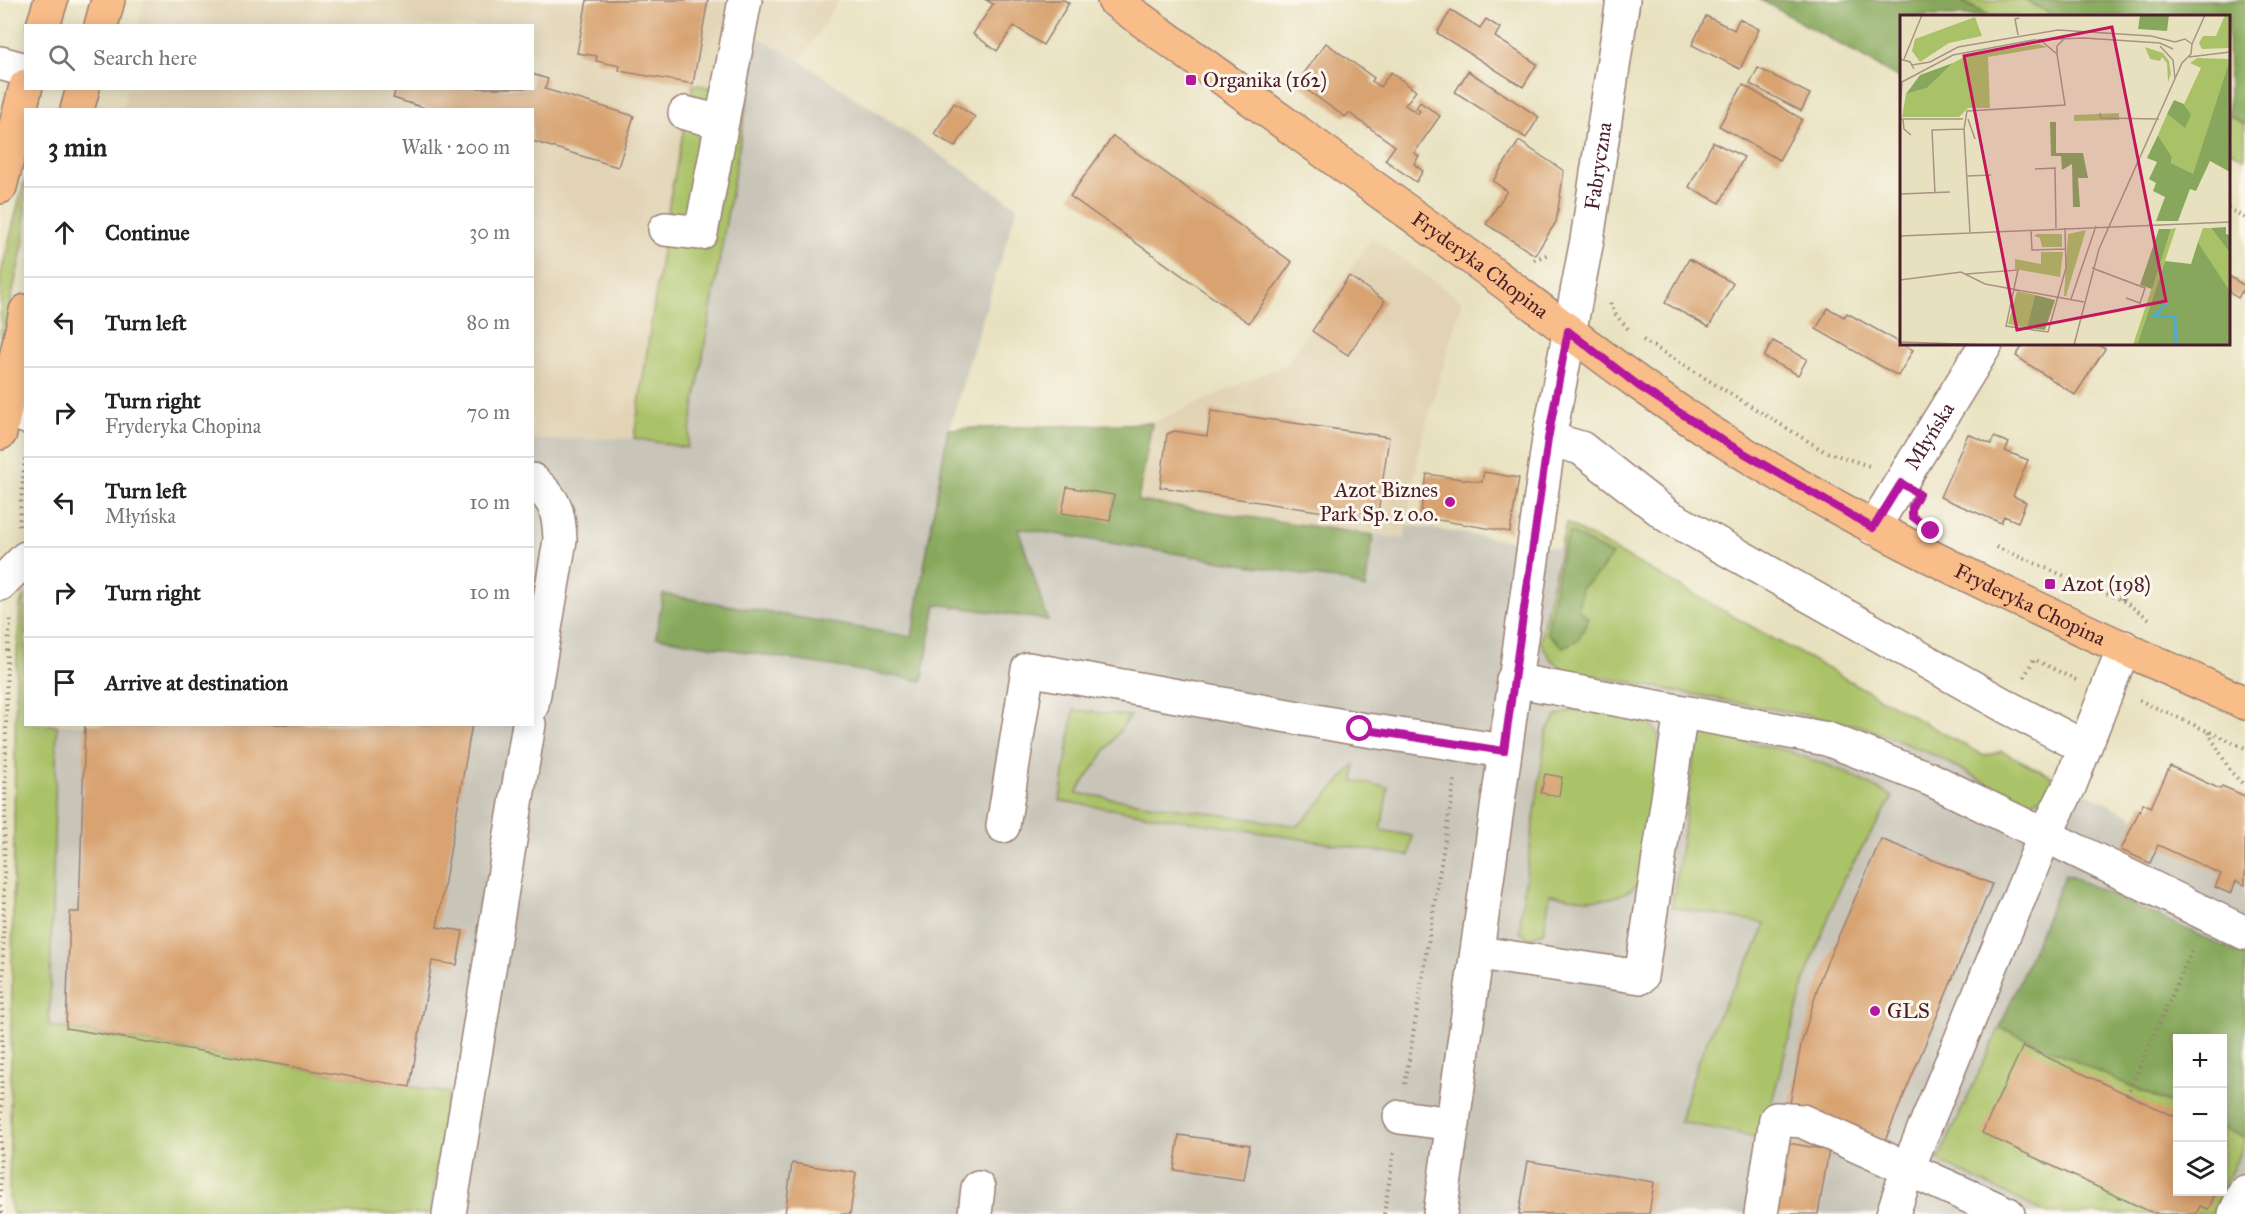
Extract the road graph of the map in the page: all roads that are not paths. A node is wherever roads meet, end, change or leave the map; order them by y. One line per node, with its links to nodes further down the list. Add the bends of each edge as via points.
1 (51, 0): 6 (main road)
2 (108, 0): 7 (main road)
3 (745, 0): 14 (street)
4 (1113, 0): 18 (main road, Fryderyka Chopina)
5 (1623, 0): 18 (street, Fabryczna, via 1587,240)
6 (44, 24)
7 (102, 24)
8 (0, 63): 9 (street)
9 (24, 69)
10 (25, 90): 15 (main road)
11 (82, 90): 12 (main road)
12 (78, 108)
13 (685, 113): 14 (street)
14 (722, 122): 16 (street, via 701,233)
15 (0, 187)
16 (665, 229)
17 (24, 320): 20 (main road)
18 (1568, 331): 23 (street, Fabryczna); 25 (main road, Fryderyka Chopina, via 1650,394)
19 (1985, 345): 25 (street, Młyńska)
20 (11, 379): 21 (street); 22 (main road)
21 (24, 412)
22 (0, 433)
23 (1548, 439): 27 (street, Fabryczna); 32 (street, via 1581,448 1668,516)
24 (534, 482): 28 (street, via 548,493 559,514 560,540)
25 (1873, 528): 26 (main road, Fryderyka Chopina)
26 (2124, 647): 29 (main road, Fryderyka Chopina); 32 (street)
27 (1513, 680): 30 (street); 33 (street, Fabryczna)
28 (534, 693)
29 (2245, 703)
30 (1681, 712): 35 (street, via 1827,739 1930,779); 37 (street, via 1641,977)
31 (529, 726): 42 (street)
32 (2084, 747): 35 (street)
33 (1504, 751): 34 (street, via 1028,669); 37 (street, Fabryczna)
34 (1003, 826)
35 (2045, 835): 36 (street); 40 (street)
36 (2245, 933)
37 (1479, 953): 39 (street, Fabryczna)
38 (1400, 1117): 39 (street)
39 (1453, 1124): 43 (street, Fabryczna)
40 (1908, 1168): 44 (street, via 1802,1121 1776,1119); 45 (street); 46 (street)
41 (2245, 1192): 47 (street)
42 (449, 1214)
43 (1440, 1214)
44 (1761, 1214)
45 (1893, 1214)
46 (2008, 1214)
47 (2235, 1214)

